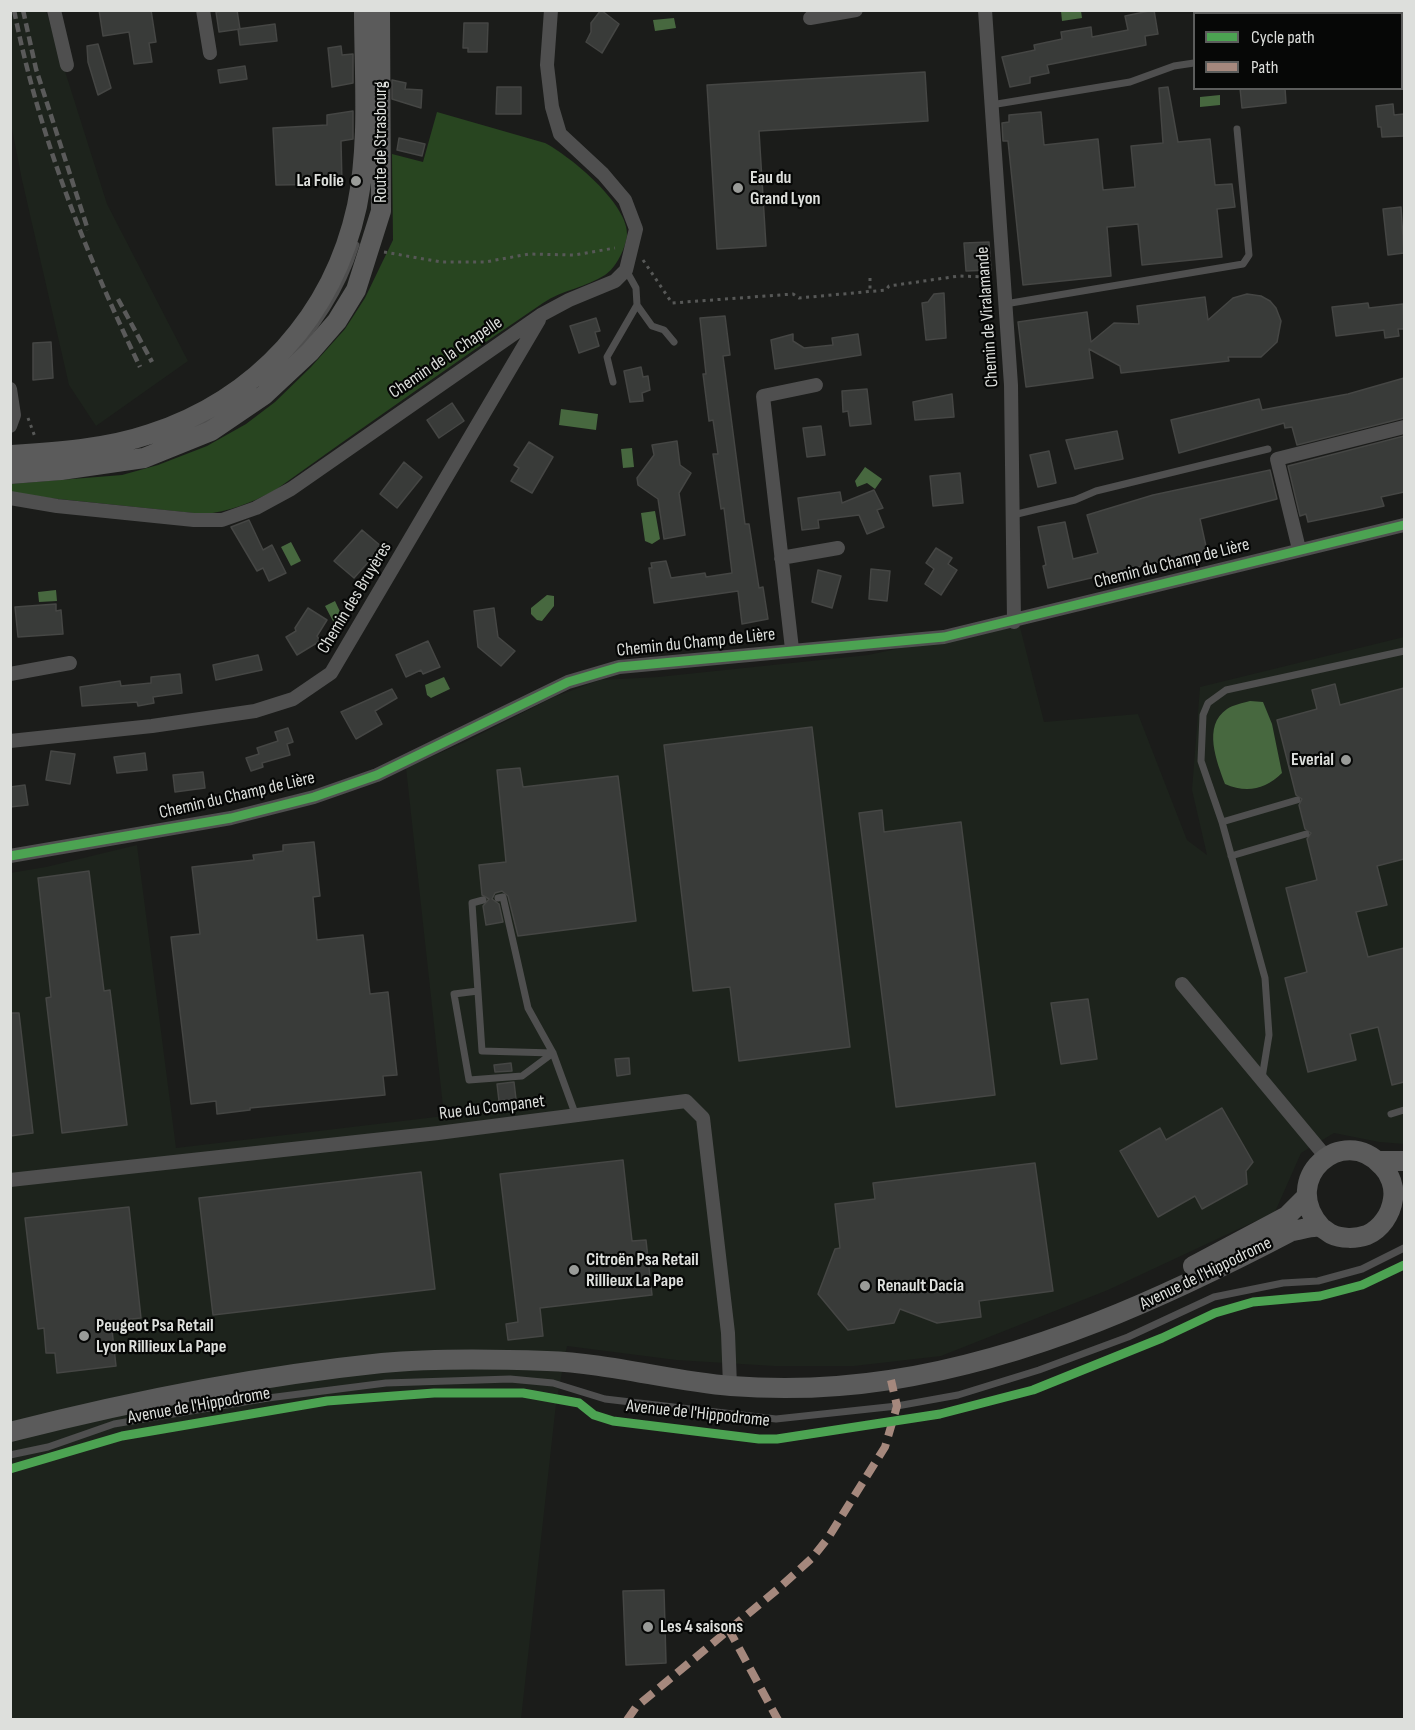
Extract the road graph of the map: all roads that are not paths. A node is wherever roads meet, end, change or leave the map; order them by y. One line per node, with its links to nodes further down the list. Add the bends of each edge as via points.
1 (54, 10): 12 (street)
2 (203, 10): 10 (street)
3 (364, 10): 34 (main road, Route de Strasbourg, via 364,148 357,206 333,280 300,330 264,370 200,414 149,434 98,446)
4 (372, 10): 15 (lane, via 373,149)
5 (380, 10): 16 (main road, Route de Strasbourg, via 381,212)
6 (551, 10): 17 (street, via 547,65 552,107 560,134 625,200 636,229)
7 (856, 10): 9 (street)
8 (985, 10): 13 (street, Chemin de Viralamande)
9 (810, 18)
10 (210, 53)
11 (1193, 63): 13 (lane, via 1130,82)
12 (67, 65)
13 (992, 105): 18 (street, Chemin de Viralamande)
14 (1237, 129): 18 (lane, via 1249,255 1244,264)
15 (363, 217)
16 (364, 243): 22 (lane, via 302,345); 38 (main road, Route de Strasbourg, via 356,290 337,321 264,395 211,431 144,458)
17 (626, 270): 19 (lane, via 636,288); 20 (street, Chemin de la Chapelle, via 615,281)
18 (1005, 304): 40 (street, Chemin de Viralamande)
19 (637, 305): 21 (lane, via 652,326 664,330); 24 (lane, via 607,357)
20 (541, 315): 39 (street, Chemin de la Chapelle, via 291,489 256,508 222,519 194,520); 50 (street, Chemin des Bruyères, via 331,673 293,699 255,711)
21 (674, 342)
22 (273, 374)
23 (266, 381): 27 (lane)
24 (613, 382)
25 (816, 385): 44 (street, via 763,396)
26 (10, 389): 29 (street, via 15,415)
27 (249, 394)
28 (240, 400): 31 (lane)
29 (10, 426)
30 (1404, 427): 43 (street, via 1277,459)
31 (191, 429)
32 (1268, 449): 40 (lane)
33 (118, 453): 35 (lane)
34 (10, 455)
35 (64, 460)
36 (53, 461): 37 (lane)
37 (10, 464)
38 (10, 474)
39 (10, 498)
40 (1013, 515): 45 (street, Chemin de Viralamande)
41 (1404, 525): 43 (street, Chemin du Champ de Lière)
42 (838, 548): 44 (street)
43 (1299, 549): 45 (street, Chemin du Champ de Lière)
44 (781, 558): 46 (street)
45 (1014, 622): 46 (street, Chemin du Champ de Lière, via 944,637)
46 (792, 649): 54 (street, Chemin du Champ de Lière, via 619,667 568,682 377,775 314,797 231,818)
47 (1404, 651): 52 (lane, via 1217,694 1203,715 1201,761)
48 (70, 663): 49 (street)
49 (10, 674)
50 (10, 741)
51 (1297, 800): 52 (lane)
52 (1222, 822): 55 (lane)
53 (1306, 834): 55 (lane)
54 (10, 856)
55 (1231, 856): 61 (lane, via 1265,978 1269,1035)
56 (498, 898): 60 (lane, via 503,897 528,1008)
57 (483, 900): 59 (lane, via 472,903)
58 (1182, 984): 61 (street)
59 (478, 991): 60 (lane, via 482,1051); 60 (lane, via 454,994 469,1080 522,1076)
60 (552, 1053): 64 (lane)
61 (1262, 1078): 65 (street)
62 (1404, 1110): 63 (lane)
63 (1391, 1113)
64 (576, 1116): 68 (street, Rue du Companet); 74 (street, Rue du Companet, via 687,1101 703,1118 728,1333)
65 (1326, 1157): 66 (main road, via 1353,1151); 70 (main road, Avenue de l'Hippodrome, via 1311,1174)
66 (1378, 1161): 67 (main road); 69 (main road, Avenue de l'Hippodrome)
67 (1404, 1161)
68 (10, 1180)
69 (1399, 1190): 71 (main road, Avenue de l'Hippodrome, via 1386,1219 1367,1235 1343,1237)
70 (1306, 1197): 71 (main road, via 1313,1218); 73 (main road, Avenue de l'Hippodrome, via 1287,1216)
71 (1321, 1227): 73 (main road, Avenue de l'Hippodrome, via 1292,1231 1137,1308)
72 (1404, 1248): 76 (lane, Avenue de l'Hippodrome, via 1362,1269 1318,1281 1283,1283 1215,1297 1128,1337 1040,1370 958,1395 897,1406 776,1419 605,1398 553,1383 510,1379 386,1383 114,1424 48,1447)
73 (1091, 1323): 74 (main road, Avenue de l'Hippodrome, via 1010,1353 891,1380 809,1388)
74 (730, 1386): 75 (main road, Avenue de l'Hippodrome, via 553,1361 383,1363 107,1407)
75 (10, 1432)
76 (10, 1455)

